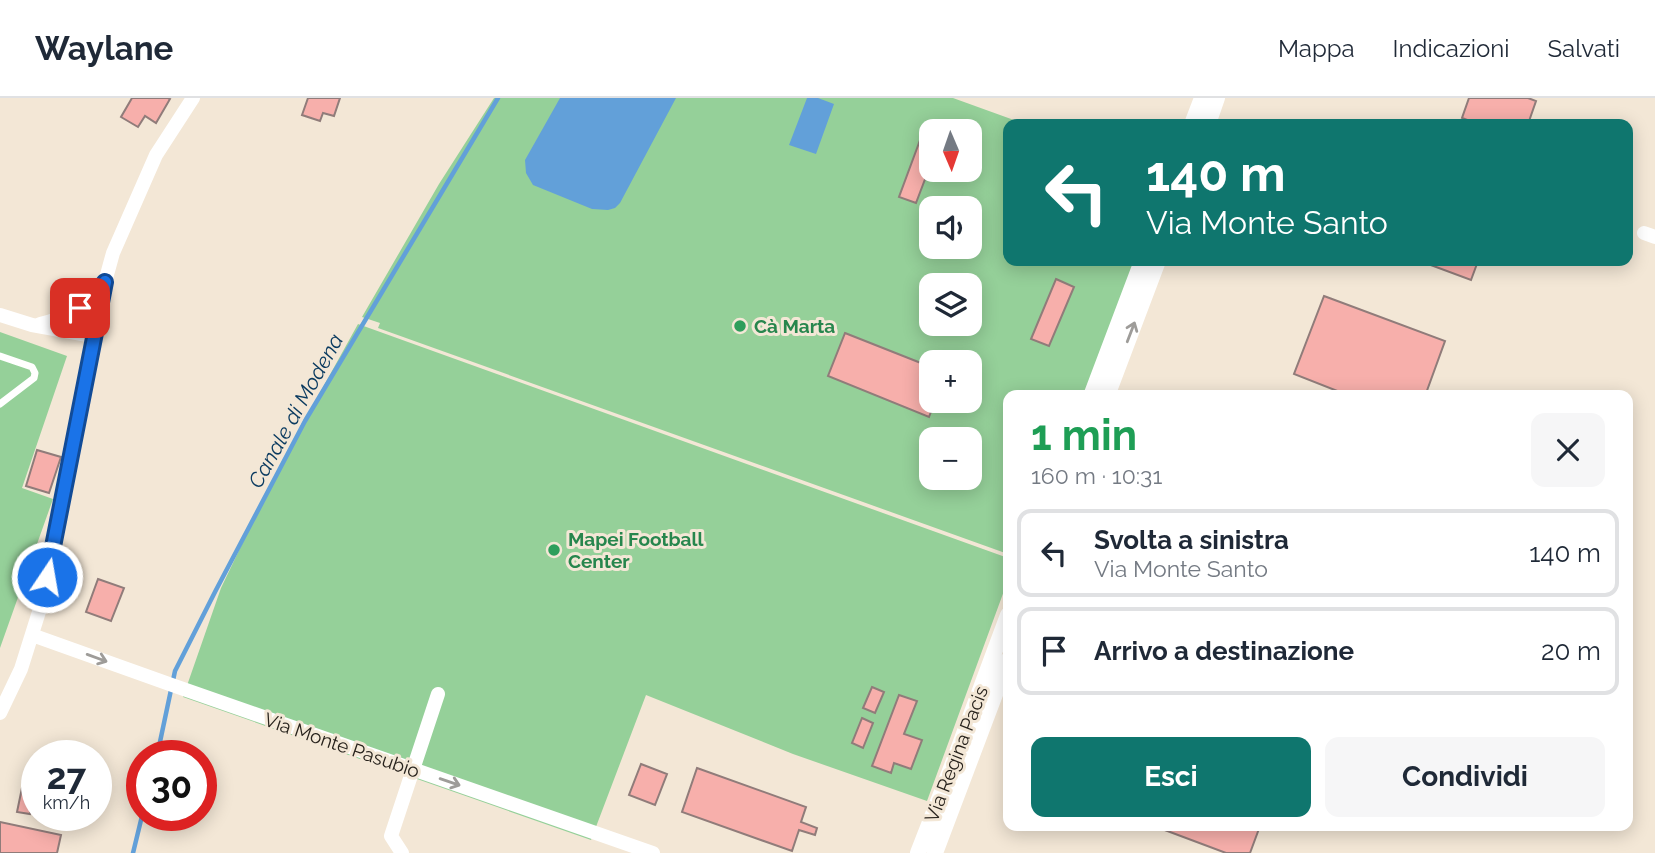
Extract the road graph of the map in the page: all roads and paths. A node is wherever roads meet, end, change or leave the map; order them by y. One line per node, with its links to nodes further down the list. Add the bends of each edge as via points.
1 (193, 98): 8 (street, via 156,155 124,225)
2 (1202, 98): 4 (street)
3 (1217, 98): 5 (street)
4 (1194, 119)
5 (1210, 119)
6 (1140, 266): 13 (street)
7 (1156, 266): 14 (street, one-way to 7)
8 (105, 282): 10 (street, via 93,298 70,314); 11 (street)
9 (0, 315): 10 (street)
10 (32, 325): 11 (street)
11 (93, 336): 19 (street, via 52,556)
12 (0, 356): 16 (lane, via 32,367 36,373)
13 (1093, 390)
14 (1109, 390)
15 (0, 394): 16 (lane)
16 (9, 397): 17 (lane)
17 (0, 404)
18 (1003, 628): 26 (street, Via Regina Pacis)
19 (32, 635): 22 (street); 23 (street, Via Monte Pasubio, one-way to 23)
20 (1003, 673): 27 (street, Via Regina Pacis)
21 (438, 694): 23 (street)
22 (0, 713)
23 (413, 769): 24 (street, via 391,835); 25 (street, Via Monte Pasubio, one-way to 25)
24 (402, 853)
25 (653, 853)
26 (918, 853)
27 (935, 853)

